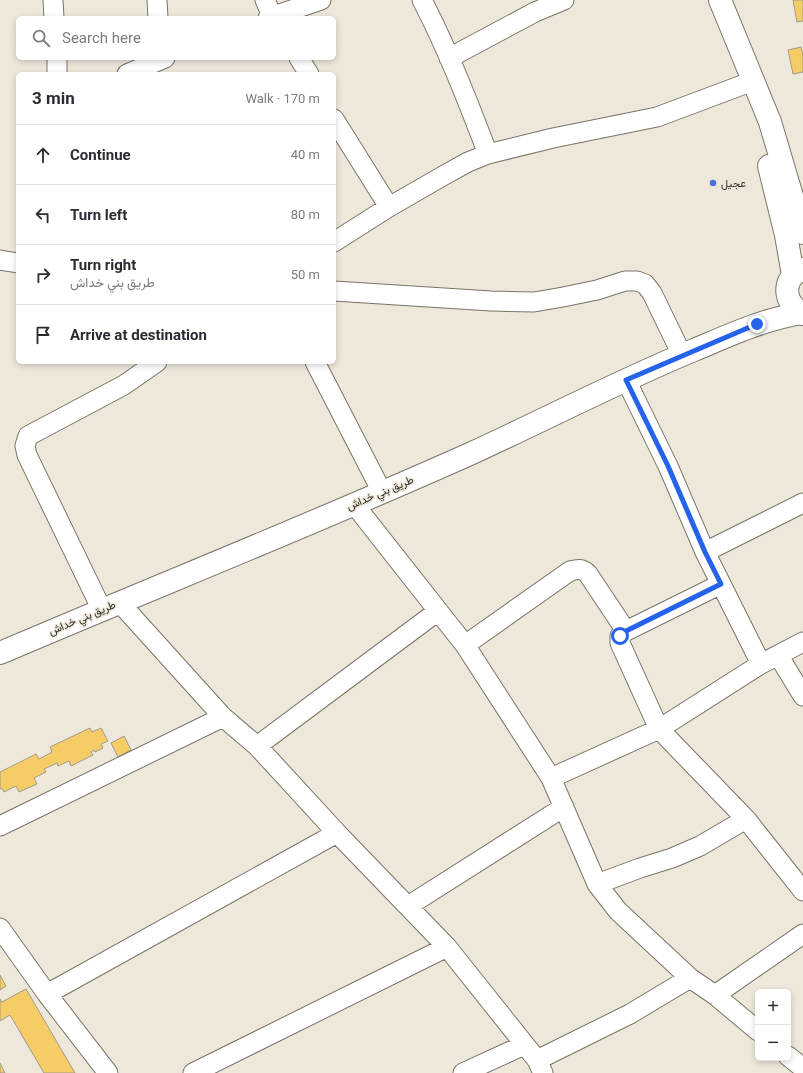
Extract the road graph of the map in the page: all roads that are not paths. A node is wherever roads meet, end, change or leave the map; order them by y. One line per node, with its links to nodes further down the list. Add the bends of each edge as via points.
1 (53, 0): 8 (street)
2 (157, 0): 9 (street)
3 (321, 0): 7 (street)
4 (422, 0): 10 (street)
5 (564, 0): 10 (street, via 535,12)
6 (720, 0): 17 (main road)
7 (270, 13)
8 (54, 16)
9 (158, 16)
10 (450, 58): 20 (street)
11 (56, 60): 14 (street)
12 (160, 60): 15 (street)
13 (300, 60): 16 (street)
14 (57, 72)
15 (132, 72)
16 (308, 72)
17 (753, 81): 18 (main road); 20 (street, via 657,117)
18 (762, 106): 22 (main road, via 776,140); 26 (main road, via 766,155)
19 (336, 122): 21 (street)
20 (488, 154): 21 (street, via 468,162)
21 (389, 207): 23 (street)
22 (803, 233)
23 (336, 241)
24 (0, 260): 25 (street)
25 (16, 262)
26 (794, 277): 28 (main road, via 787,295 790,303); 29 (main road, طريق بني خداش, via 775,308)
27 (336, 291): 30 (street, via 534,302 637,281 645,284 652,293)
28 (802, 313): 29 (main road, طريق بني خداش)
29 (757, 324): 30 (main road, طريق بني خداش)
30 (682, 355): 33 (main road, طريق بني خداش)
31 (153, 364): 39 (street, via 124,384 28,436 25,446 27,455)
32 (316, 364): 34 (street)
33 (626, 380): 34 (main road, طريق بني خداش); 37 (street, via 668,466)
34 (382, 492): 36 (main road, طريق بني خداش)
35 (803, 503): 37 (street)
36 (354, 504): 39 (main road, طريق بني خداش); 40 (street)
37 (705, 552): 38 (street)
38 (721, 584): 41 (street); 46 (street)
39 (111, 606): 44 (main road, طريق بني خداش); 48 (street)
40 (438, 611): 43 (street); 50 (street)
41 (626, 631): 43 (street, via 588,574 583,569 577,569 570,571); 49 (street, via 620,636 620,643)
42 (803, 642): 45 (street)
43 (465, 645): 51 (street)
44 (0, 653)
45 (778, 655): 46 (street); 47 (street)
46 (761, 664): 49 (street)
47 (803, 696)
48 (223, 717): 50 (street); 54 (street)
49 (659, 729): 51 (street); 53 (street)
50 (257, 746): 55 (street)
51 (551, 778): 52 (street)
52 (564, 807): 56 (street); 58 (street)
53 (746, 819): 56 (street, via 700,846); 57 (street)
54 (0, 826)
55 (337, 834): 58 (street); 63 (street)
56 (597, 884): 62 (street, via 618,911)
57 (803, 891)
58 (408, 906): 61 (street)
59 (0, 928): 63 (street)
60 (803, 934): 64 (street)
61 (447, 947): 66 (street); 69 (street)
62 (690, 978): 64 (street); 68 (street)
63 (47, 994): 71 (street)
64 (715, 995): 65 (street)
65 (755, 1028)
66 (524, 1045): 68 (street); 73 (street)
67 (791, 1058): 70 (street)
68 (540, 1067)
69 (214, 1068): 72 (street)
70 (803, 1068)
71 (108, 1073)
72 (193, 1073)
73 (463, 1073)

